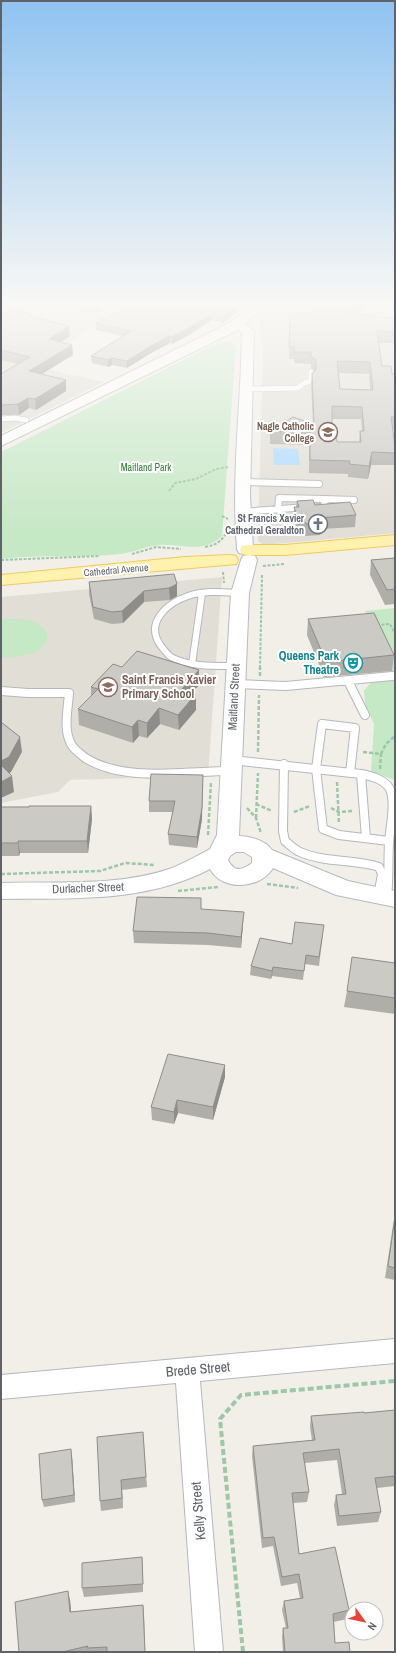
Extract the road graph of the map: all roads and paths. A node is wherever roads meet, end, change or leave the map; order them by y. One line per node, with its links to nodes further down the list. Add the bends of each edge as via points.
1 (127, 379): 7 (main road)
2 (248, 379): 4 (main road, Maitland Street)
3 (311, 379): 4 (lane, via 298,388)
4 (248, 389): 9 (main road, Maitland Street)
5 (1, 419): 6 (lane)
6 (26, 420)
7 (1, 442)
8 (230, 467): 11 (path, via 212,469 197,479 177,482 172,484)
9 (243, 482): 10 (lane); 15 (main road, Maitland Street)
10 (319, 484)
11 (169, 491)
12 (324, 499): 13 (lane); 14 (lane, via 325,507); 14 (lane, via 279,498)
13 (354, 500)
14 (278, 510): 15 (lane)
15 (241, 515): 22 (main road, Maitland Street, via 232,540)
16 (222, 516): 22 (path, via 228,518)
17 (395, 540): 22 (main road, Cathedral Avenue)
18 (395, 546): 22 (main road, Cathedral Avenue, via 321,553)
19 (156, 547): 21 (path, via 183,550); 23 (path); 24 (path, via 126,556)
20 (202, 548): 22 (path, via 213,546)
21 (169, 552)
22 (237, 552): 27 (main road, Cathedral Avenue); 28 (main road, Cathedral Avenue, via 136,568); 29 (main road, Maitland Street)
23 (157, 553)
24 (149, 554)
25 (102, 556): 26 (path)
26 (1, 560)
27 (1, 571)
28 (1, 580)
29 (240, 593): 30 (lane); 34 (main road, Maitland Street)
30 (202, 594): 33 (lane); 33 (lane, via 177,601 164,610 155,620 153,633 158,643 171,656)
31 (371, 626): 32 (path, via 390,624)
32 (395, 634)
33 (192, 664): 34 (lane)
34 (235, 675): 36 (lane, via 286,686); 42 (main road, Maitland Street)
35 (392, 676): 36 (lane)
36 (348, 681): 38 (lane)
37 (1, 691): 42 (lane, via 69,693 67,732 72,746 85,759 107,768 136,773)
38 (365, 715)
39 (395, 736): 40 (path, via 382,748 381,754)
40 (372, 753)
41 (284, 764): 42 (lane); 43 (lane); 52 (lane)
42 (231, 765): 48 (main road, Maitland Street)
43 (316, 769): 44 (lane); 45 (lane, via 322,724 355,728); 49 (lane)
44 (336, 771): 45 (lane); 51 (path)
45 (350, 773): 46 (lane)
46 (361, 774): 47 (lane, via 377,777); 56 (lane)
47 (394, 795): 55 (lane)
48 (229, 802): 58 (main road); 60 (main road, Maitland Street)
49 (320, 802): 51 (path); 52 (path); 56 (lane, via 322,829 336,834)
50 (256, 804): 52 (path)
51 (339, 812): 54 (path)
52 (283, 815): 66 (lane, via 285,841 299,852 379,867)
53 (256, 818): 58 (path)
54 (339, 830)
55 (393, 830): 57 (lane)
56 (366, 838): 57 (lane)
57 (389, 841): 66 (lane)
58 (261, 847): 60 (main road, Durlacher Street, via 240,844 226,847); 60 (main road, via 264,861 260,870); 62 (main road, Durlacher Street)
59 (131, 863): 61 (path, via 117,864 100,871)
60 (229, 864): 62 (main road, Durlacher Street); 65 (main road, Durlacher Street, via 118,888)
61 (1, 874)
62 (312, 876): 66 (main road, Durlacher Street, via 344,889)
63 (271, 882): 64 (path)
64 (275, 884)
65 (1, 891)
66 (387, 898)
67 (395, 1351): 68 (street, Brede Street)
68 (187, 1370): 70 (street, Brede Street); 71 (street, Kelly Street)
69 (395, 1380): 72 (path, via 241,1395 220,1419)
70 (1, 1387)
71 (209, 1652)
72 (244, 1652)

